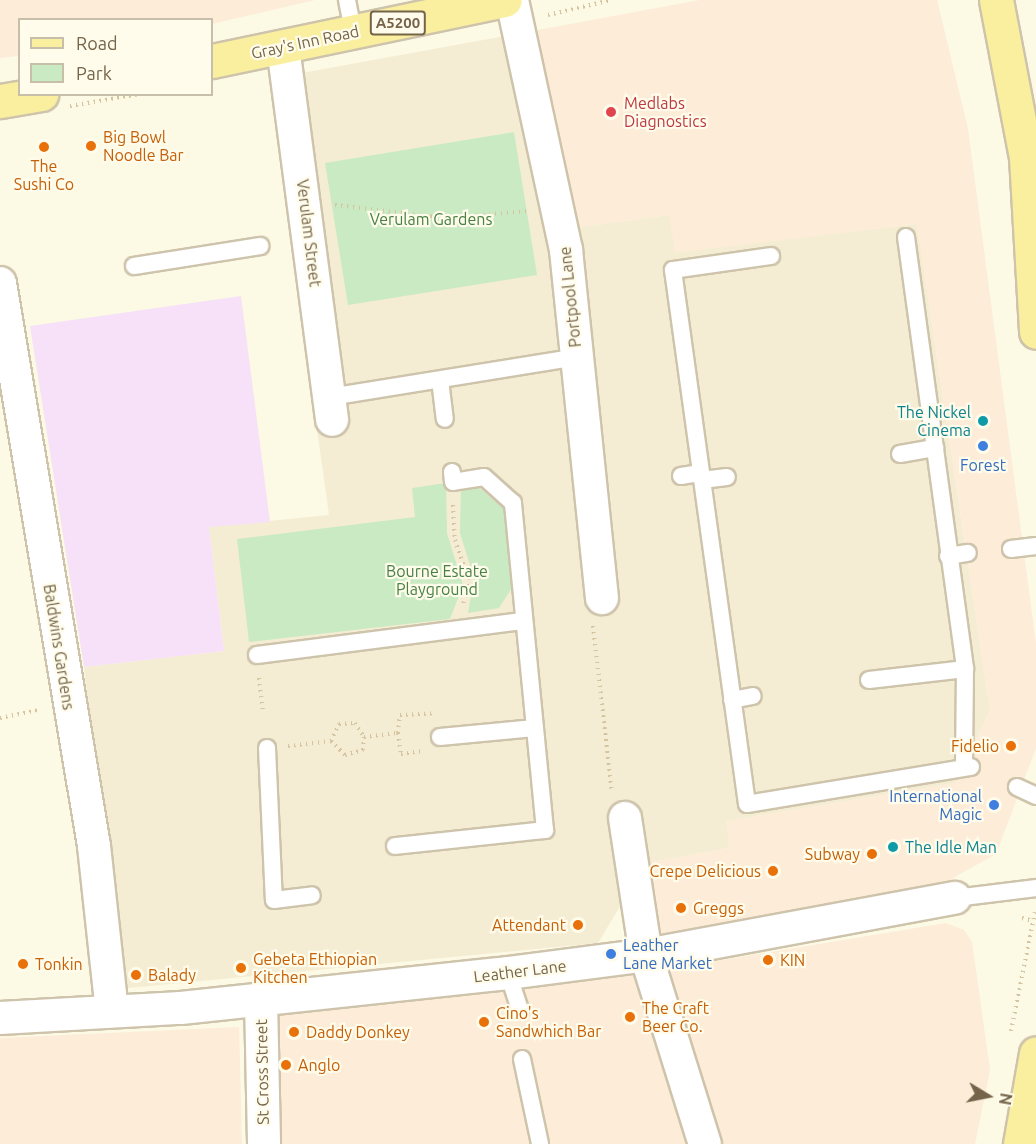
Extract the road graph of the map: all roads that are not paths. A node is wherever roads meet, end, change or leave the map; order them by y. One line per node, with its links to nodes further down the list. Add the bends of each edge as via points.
1 (347, 0): 5 (lane)
2 (505, 0): 5 (main road, Gray's Inn Road / A5200)
3 (512, 0): 17 (street, Portpool Lane, via 566,250)
4 (996, 0): 10 (main road)
5 (353, 32): 6 (main road, Gray's Inn Road / A5200)
6 (283, 47): 7 (main road, Gray's Inn Road / A5200); 19 (street, Verulam Street, via 302,239)
7 (213, 61)
8 (53, 100): 9 (main road)
9 (0, 101)
10 (1032, 186): 16 (main road)
11 (906, 237): 21 (lane)
12 (260, 246): 14 (lane)
13 (771, 256): 25 (lane, via 674,270)
14 (134, 266)
15 (1, 294): 52 (street, Baldwins Gardens, via 94,846)
16 (1036, 332)
17 (577, 357): 18 (lane); 31 (street, Portpool Lane)
18 (440, 380): 19 (lane); 20 (lane)
19 (331, 409)
20 (445, 419)
21 (935, 448): 22 (lane); 30 (lane)
22 (900, 454)
23 (452, 472): 32 (lane, via 453,482 484,477 513,503)
24 (681, 476): 25 (lane)
25 (702, 476): 26 (lane); 37 (lane)
26 (727, 477)
27 (1036, 546): 28 (lane)
28 (1011, 549)
29 (968, 553): 30 (lane)
30 (948, 556): 34 (lane)
31 (592, 600)
32 (528, 613): 33 (lane); 38 (lane)
33 (257, 656)
34 (965, 669): 35 (lane); 37 (lane, via 968,766 747,804)
35 (869, 680)
36 (753, 696): 37 (lane)
37 (732, 700)
38 (535, 728): 39 (lane); 44 (lane, via 553,828)
39 (440, 737)
40 (267, 748): 46 (lane, via 274,900)
41 (1017, 787): 42 (lane)
42 (1036, 796)
43 (618, 815): 48 (street)
44 (395, 846)
45 (1036, 888): 47 (lane, Leather Lane)
46 (312, 895)
47 (955, 898): 48 (street, Leather Lane)
48 (646, 955): 49 (street, Leather Lane); 58 (street)
49 (508, 973): 50 (street, Leather Lane); 51 (lane)
50 (261, 999): 52 (street, Leather Lane); 56 (street, St Cross Street)
51 (520, 1010)
52 (112, 1011): 53 (street, Leather Lane)
53 (0, 1018)
54 (1022, 1049): 59 (main road)
55 (522, 1059): 57 (lane)
56 (264, 1144)
57 (540, 1144)
58 (705, 1144)
59 (1020, 1144)

